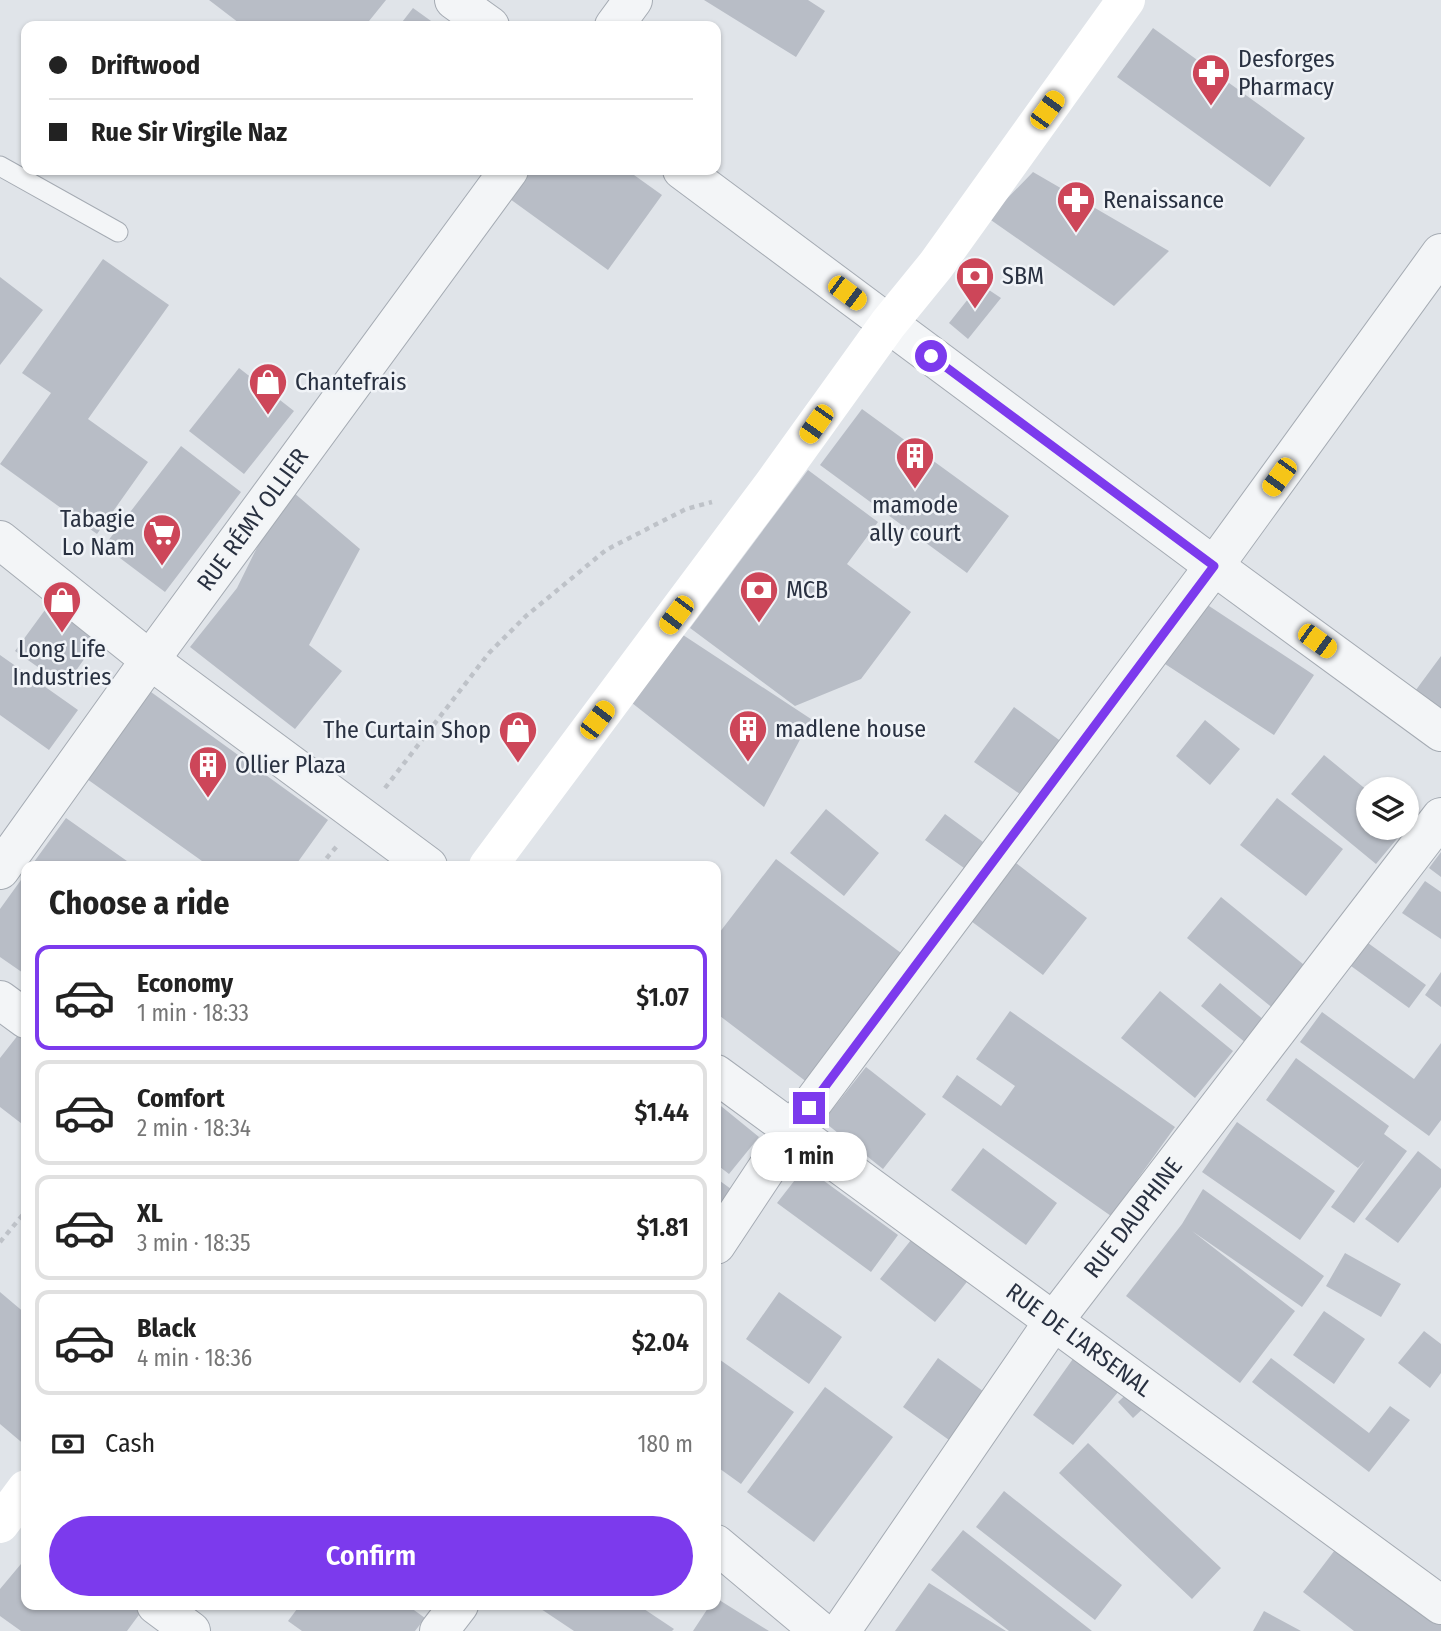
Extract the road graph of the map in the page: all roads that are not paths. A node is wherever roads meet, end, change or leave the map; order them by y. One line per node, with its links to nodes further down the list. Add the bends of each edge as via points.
1 (454, 0): 4 (street)
2 (633, 0): 5 (street)
3 (1126, 0): 11 (main road, via 936,265)
4 (483, 21)
5 (618, 21)
6 (0, 166): 9 (lane)
7 (505, 175): 14 (street, RUE RÉMY OLLIER)
8 (689, 175): 11 (street)
9 (118, 232)
10 (1441, 253): 13 (street)
11 (888, 324): 13 (street); 18 (main road)
12 (0, 540): 14 (street)
13 (1214, 566): 15 (street); 23 (street)
14 (149, 660): 17 (street); 19 (street, RUE RÉMY OLLIER)
15 (1441, 732)
16 (1441, 817): 25 (street, RUE DAUPHINE)
17 (421, 861)
18 (492, 861)
19 (0, 870)
20 (0, 1000): 21 (street)
21 (21, 1015)
22 (721, 1078): 23 (street, RUE DE L'ARSENAL)
23 (793, 1129): 24 (street); 25 (street, RUE DE L'ARSENAL)
24 (721, 1237)
25 (1053, 1322): 27 (street, RUE DE L'ARSENAL); 33 (street, RUE DAUPHINE)
26 (721, 1548): 32 (street)
27 (1441, 1605)
28 (163, 1610): 30 (street)
29 (455, 1610): 31 (street)
30 (191, 1631)
31 (439, 1631)
32 (820, 1631)
33 (841, 1631)

